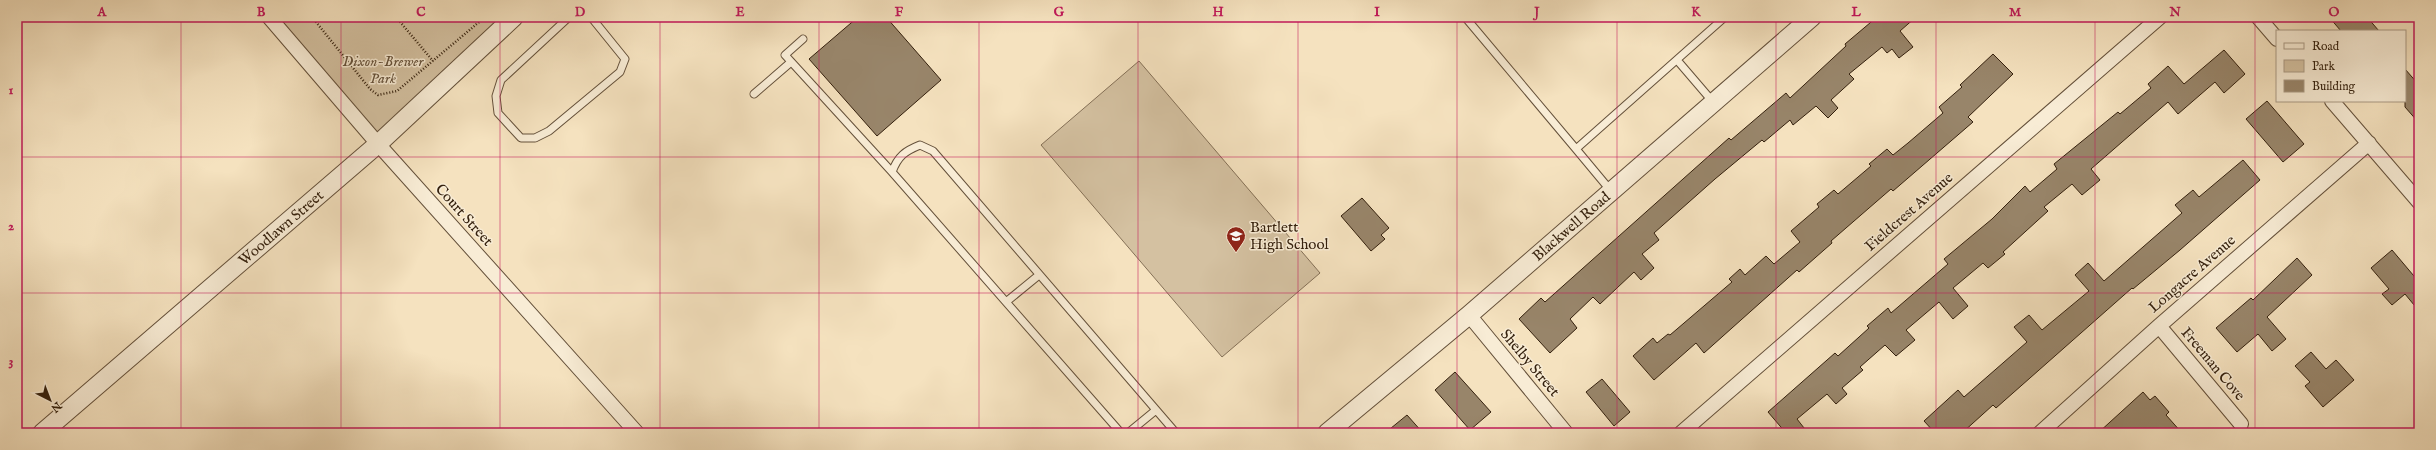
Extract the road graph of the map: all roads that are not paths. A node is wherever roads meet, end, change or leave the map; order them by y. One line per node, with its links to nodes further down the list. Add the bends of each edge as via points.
1 (269, 17): 18 (street, Court Street)
2 (514, 17): 18 (street, Woodlawn Street)
3 (569, 17): 4 (lane, via 501,80 496,96 498,113 522,138 535,138 549,131 620,72 626,59)
4 (591, 17)
5 (1725, 17): 12 (lane)
6 (1812, 17): 15 (street, Blackwell Road)
7 (2160, 17): 36 (street, Fieldcrest Avenue)
8 (2258, 17): 11 (street)
9 (1469, 18): 19 (lane)
10 (803, 38): 13 (lane, via 785,55)
11 (2276, 38)
12 (1677, 60): 15 (lane); 19 (lane)
13 (791, 62): 14 (lane); 20 (lane)
14 (754, 94)
15 (1713, 102): 21 (street, Blackwell Road)
16 (2333, 102): 17 (street)
17 (2369, 143): 22 (street); 26 (street, Longacre Avenue)
18 (378, 144): 29 (street, Woodlawn Street); 30 (street, Court Street)
19 (1576, 149): 21 (lane)
20 (892, 172): 23 (lane, via 897,159 908,150 920,145 933,151); 24 (lane)
21 (1611, 191): 25 (street, Blackwell Road)
22 (2419, 202)
23 (1039, 275): 24 (lane); 27 (lane)
24 (1006, 302): 31 (lane)
25 (1469, 315): 34 (street, Blackwell Road); 35 (street, Shelby Street)
26 (2158, 326): 28 (street, Freeman Cove); 37 (street, Longacre Avenue)
27 (1156, 410): 32 (lane); 33 (lane)
28 (2241, 424)
29 (42, 433)
30 (637, 433)
31 (1121, 433)
32 (1128, 433)
33 (1176, 433)
34 (1327, 433)
35 (1566, 433)
36 (1681, 433)
37 (2040, 433)

